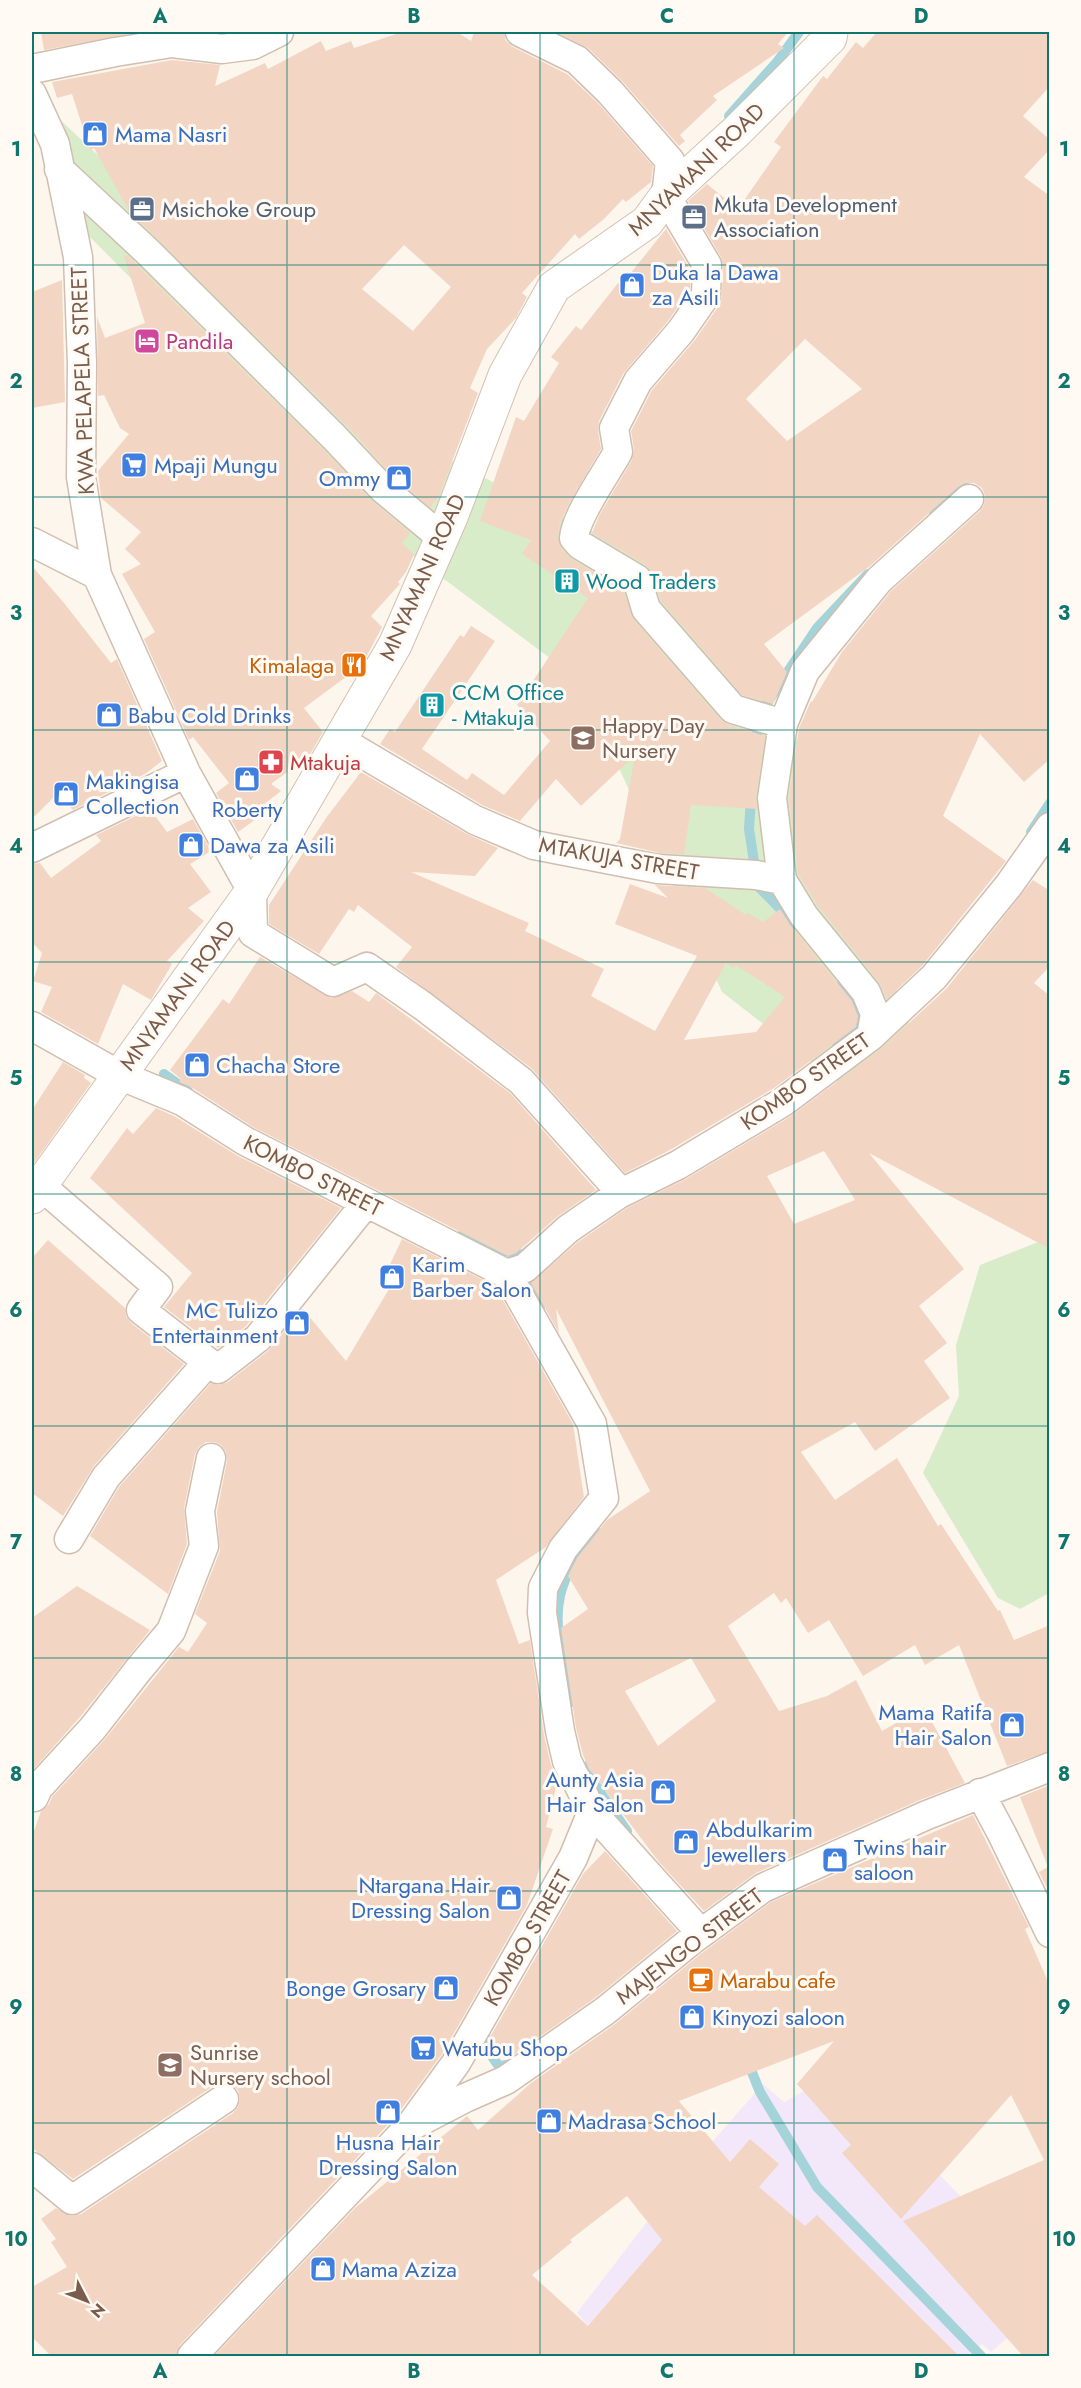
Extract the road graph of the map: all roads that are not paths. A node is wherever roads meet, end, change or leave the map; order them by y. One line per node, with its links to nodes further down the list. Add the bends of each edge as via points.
1 (279, 32): 4 (street, via 253,45 222,49 172,44)
2 (520, 32): 7 (street, via 577,60 610,92 670,161)
3 (836, 34): 7 (street, MNYAMANI ROAD)
4 (32, 69)
5 (32, 94): 6 (street, KWA PELAPELA STREET, via 55,144)
6 (59, 169): 9 (street, via 156,260 382,488); 11 (street, KWA PELAPELA STREET, via 78,257 81,477)
7 (666, 196): 9 (street, MNYAMANI ROAD, via 647,222 554,287 505,375); 12 (street, via 707,265 706,295 638,381 614,428 618,452 583,511 574,538 637,579 646,609 733,709)
8 (969, 499): 12 (street, via 879,580 805,671)
9 (442, 538): 13 (street, MNYAMANI ROAD, via 395,645)
10 (32, 542): 11 (street)
11 (97, 575): 14 (street, KWA PELAPELA STREET)
12 (783, 724): 17 (street, via 772,798)
13 (338, 739): 17 (street, MTAKUJA STREET, via 475,820 534,845 658,869); 18 (street, MNYAMANI ROAD)
14 (186, 772): 16 (street); 18 (street, KWA PELAPELA STREET)
15 (1050, 827): 20 (street, KOMBO STREET, via 1009,885 934,977)
16 (32, 848)
17 (782, 880): 20 (street, via 804,916 866,992 875,1014)
18 (252, 891): 21 (street, MNYAMANI ROAD); 23 (street, via 253,933 333,982 367,967 423,1006 522,1081)
19 (32, 1026): 21 (street, KOMBO STREET)
20 (871, 1036): 23 (street, KOMBO STREET, via 783,1102 678,1165)
21 (119, 1075): 22 (street, MNYAMANI ROAD); 24 (street, KOMBO STREET, via 182,1101 245,1141)
22 (36, 1191): 26 (street, via 158,1287 141,1310)
23 (619, 1194): 25 (street, KOMBO STREET, via 568,1229 525,1268)
24 (366, 1203): 25 (street, KOMBO STREET); 26 (street, via 258,1338 218,1369)
25 (507, 1274): 32 (street, via 592,1424 604,1498 563,1549 543,1588 542,1613 567,1761)
26 (208, 1362): 28 (street, via 106,1477)
27 (211, 1458): 31 (street, via 200,1511 204,1546 171,1631 93,1728)
28 (69, 1539)
29 (1050, 1767): 30 (street, MAJENGO STREET)
30 (980, 1794): 33 (street, MAJENGO STREET, via 763,1888); 34 (street)
31 (32, 1795)
32 (592, 1812): 33 (street); 36 (street, KOMBO STREET, via 573,1858 456,2063)
33 (701, 1933): 36 (street, MAJENGO STREET, via 605,2011 506,2080)
34 (1050, 1933)
35 (224, 2099): 37 (street, via 72,2200)
36 (410, 2126): 38 (street, KOMBO STREET)
37 (32, 2167)
38 (192, 2356)

